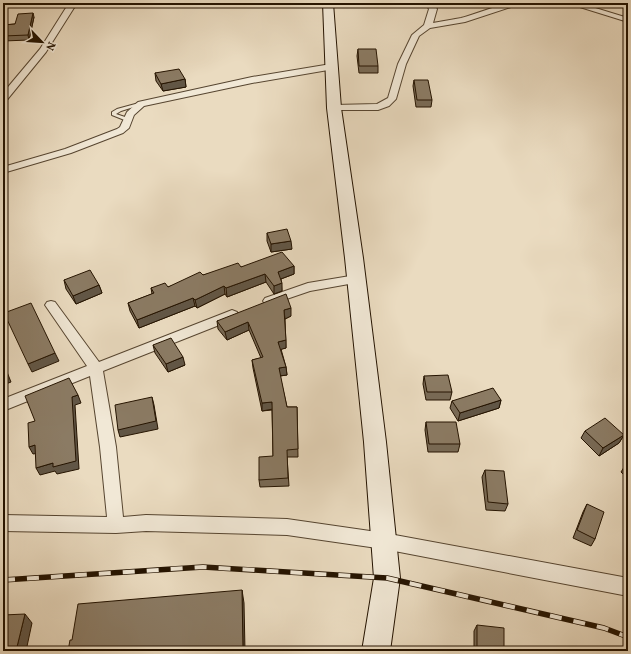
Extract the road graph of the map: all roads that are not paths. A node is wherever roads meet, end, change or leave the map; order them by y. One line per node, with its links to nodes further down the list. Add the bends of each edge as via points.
1 (73, 3): 9 (street, via 43,50)
2 (328, 3): 8 (street)
3 (429, 3): 7 (street, via 433,9)
4 (519, 3): 7 (street, via 462,20)
5 (571, 3): 6 (street)
6 (628, 20)
7 (428, 26): 11 (street, via 416,35 402,64 392,99 378,107)
8 (331, 67): 10 (street, via 252,80); 11 (street)
9 (3, 99)
10 (141, 104): 12 (street, via 130,114); 12 (lane, via 114,113 118,118)
11 (334, 108): 14 (street)
12 (129, 120): 13 (street, via 120,131 104,138)
13 (3, 170)
14 (356, 279): 16 (street, via 308,287); 22 (street)
15 (51, 305): 18 (street)
16 (260, 305)
17 (247, 310): 18 (street)
18 (96, 368): 19 (street); 21 (street)
19 (3, 405)
20 (3, 523): 21 (street)
21 (116, 525): 22 (street, via 146,523 287,527)
22 (384, 541): 23 (street); 24 (street, via 387,578)
23 (628, 587)
24 (376, 651)

